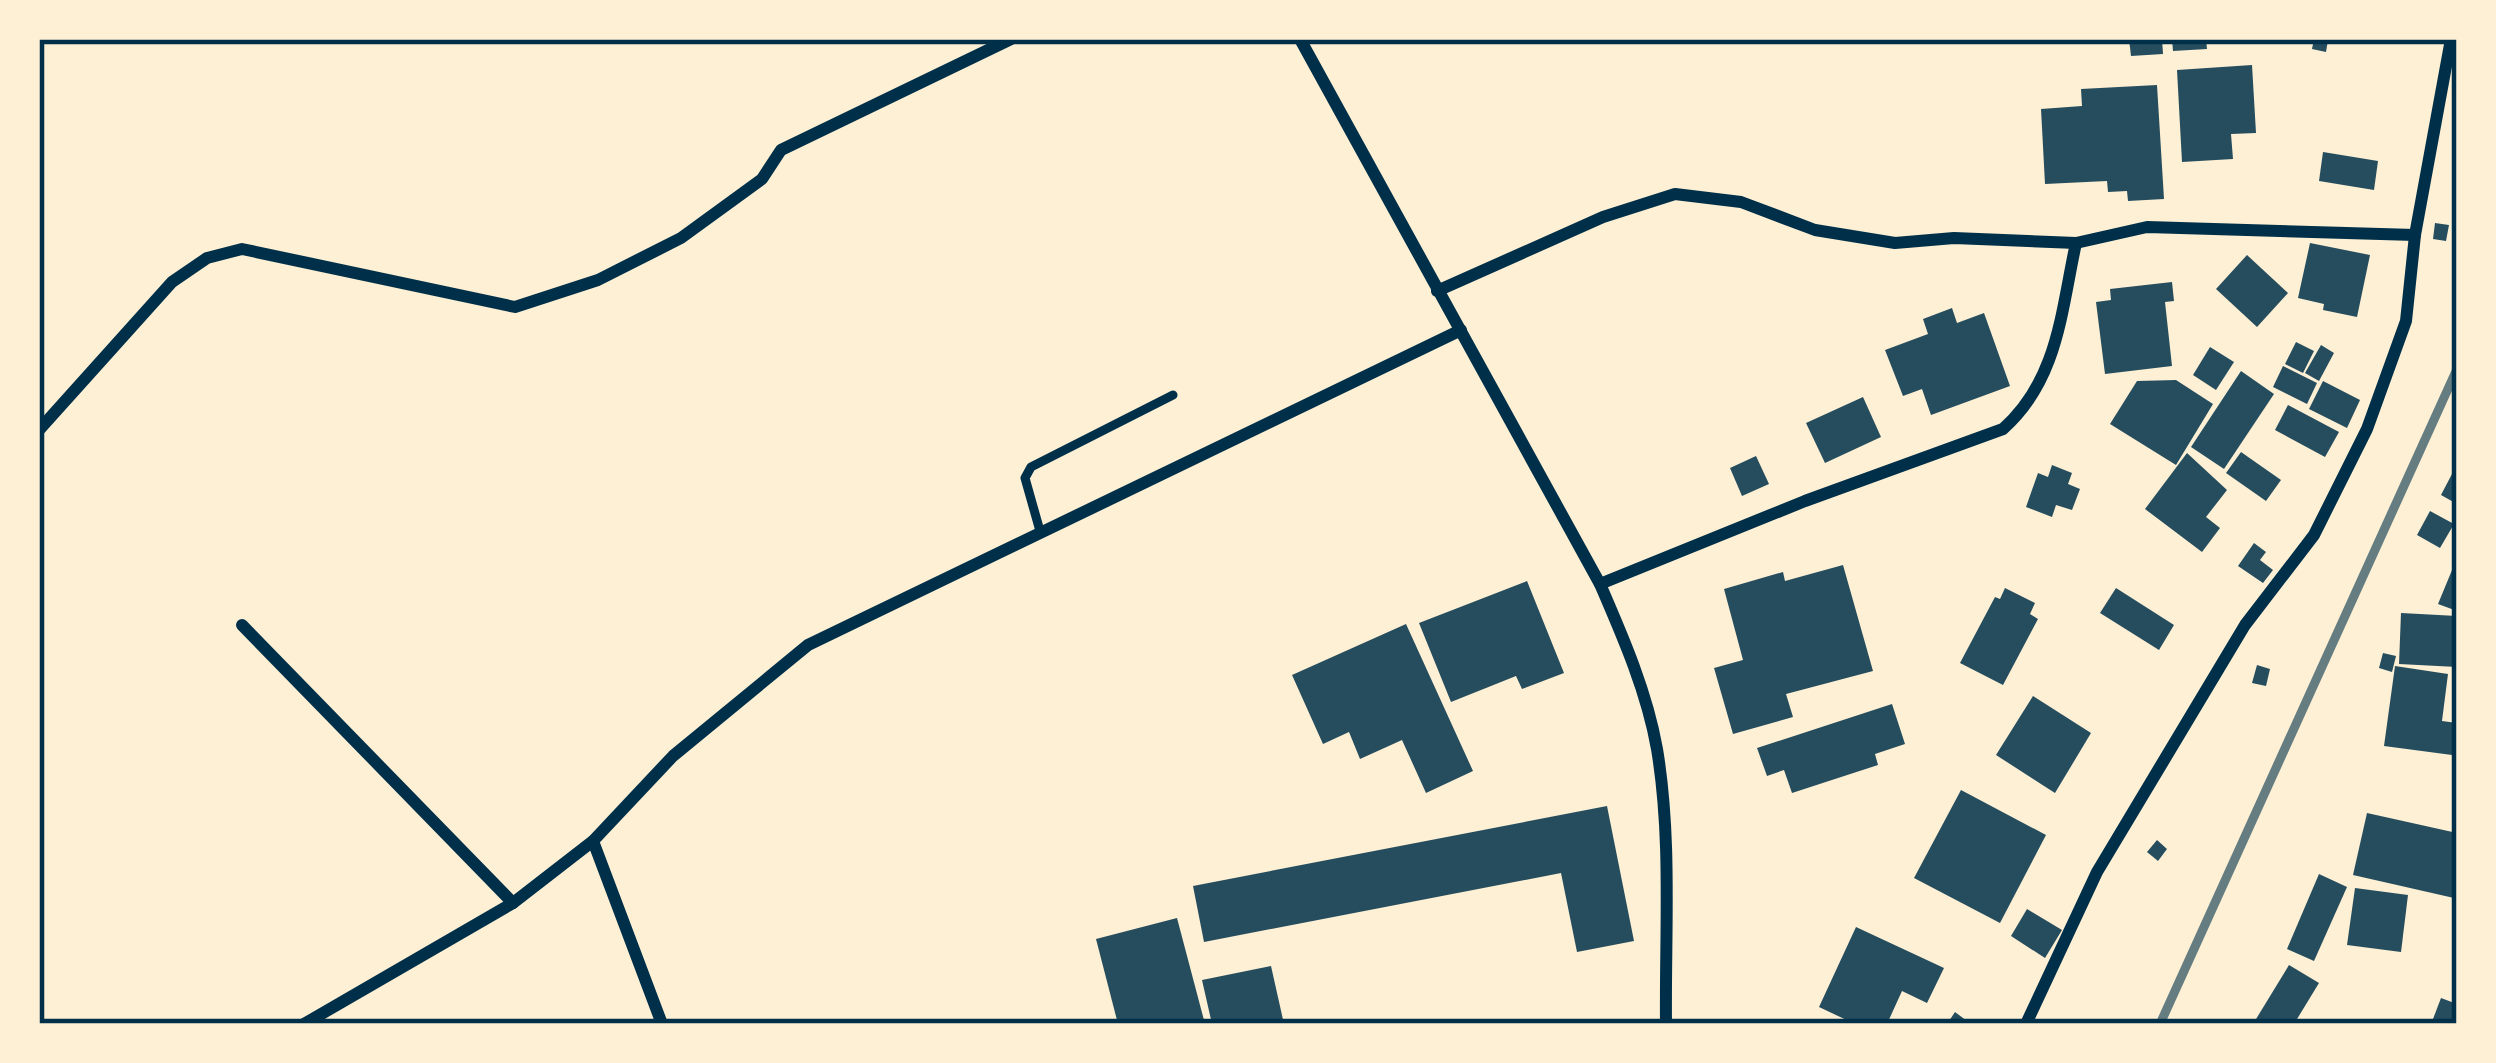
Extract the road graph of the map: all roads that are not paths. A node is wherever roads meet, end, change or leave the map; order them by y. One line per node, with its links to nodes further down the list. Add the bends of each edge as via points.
1 (1011, 39): 9 (street, via 781,150 762,179 681,238 598,280 514,307 242,249 207,258 172,282)
2 (1300, 39): 6 (street)
3 (2451, 39): 4 (street)
4 (2415, 235): 5 (street, via 2147,227); 18 (street, via 2406,320 2367,429 2314,535 2245,625 2097,872)
5 (2076, 243): 6 (street, via 1894,243 1815,230 1741,202 1675,194); 11 (street, via 2048,371 2003,429)
6 (1437, 291): 7 (street)
7 (1461, 330): 10 (street); 11 (street)
8 (1173, 395): 10 (lane, via 1031,467 1025,478)
9 (39, 430)
10 (1040, 531): 13 (street, via 808,645 673,757)
11 (1600, 584): 17 (street, via 1657,748)
12 (242, 625): 14 (street)
13 (592, 841): 14 (street); 16 (street)
14 (513, 903): 15 (street)
15 (304, 1024)
16 (662, 1024)
17 (1666, 1024)
18 (2026, 1024)

